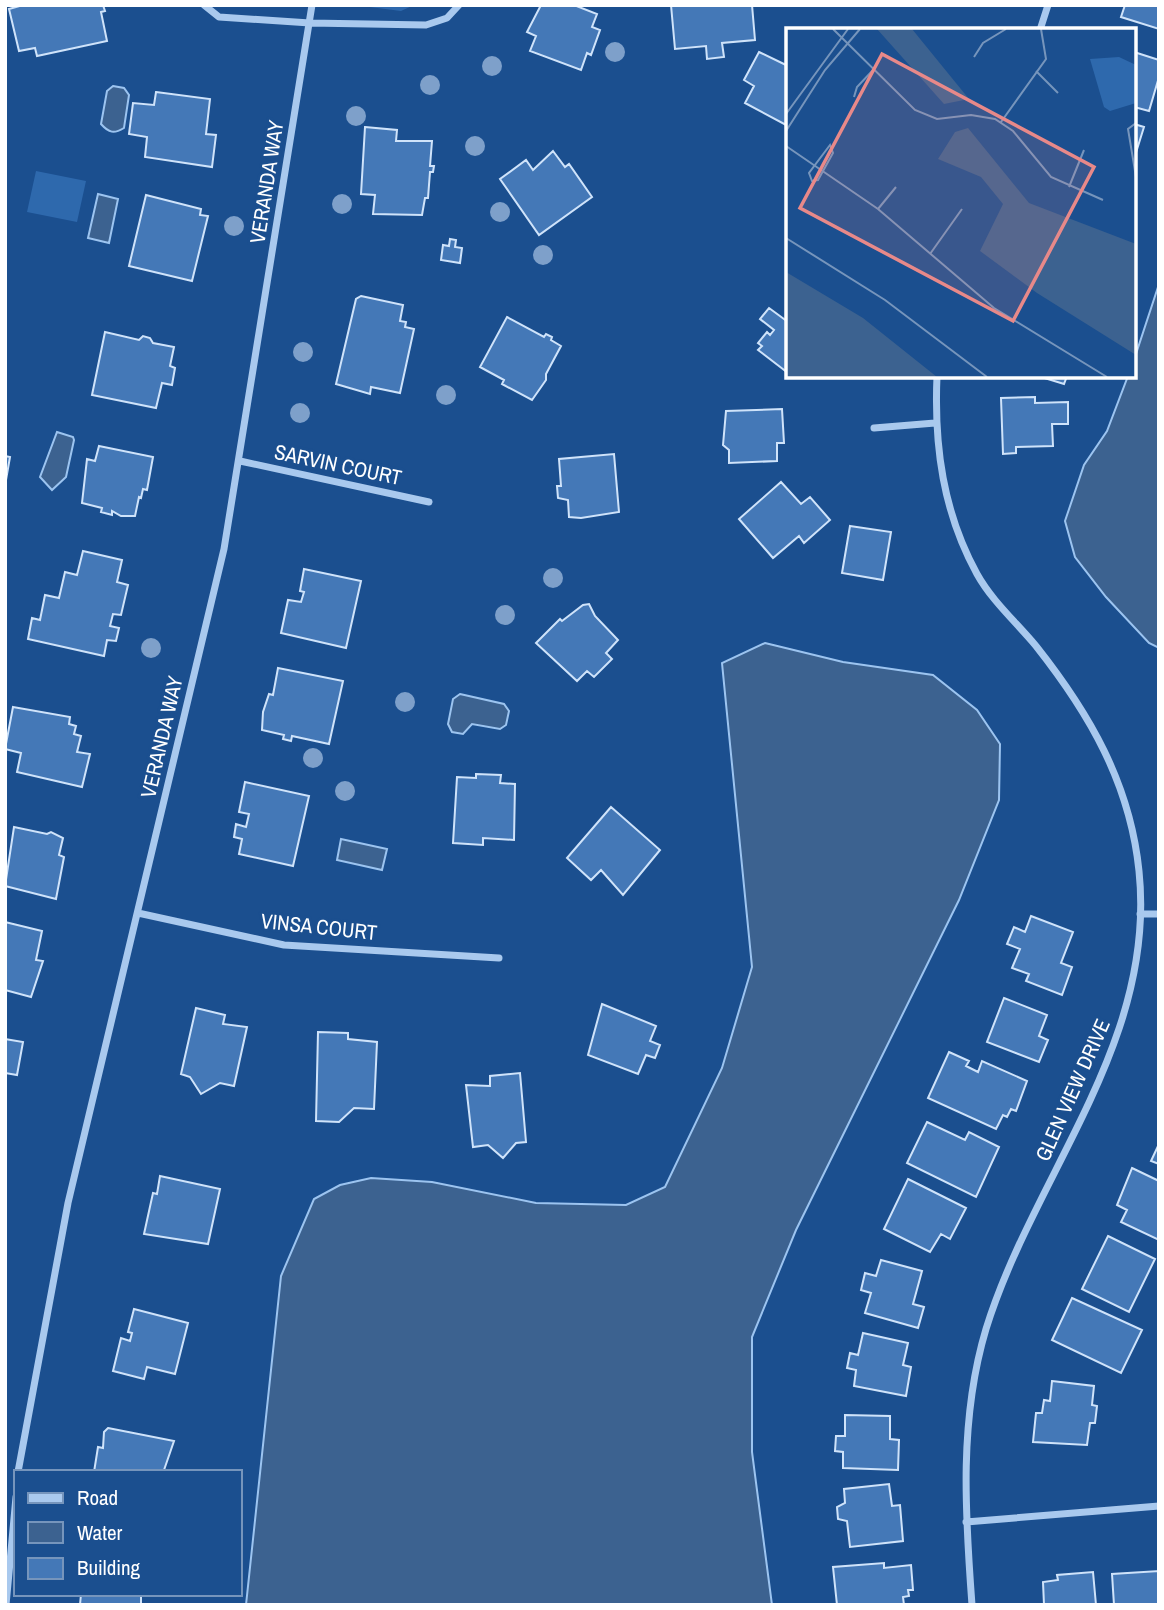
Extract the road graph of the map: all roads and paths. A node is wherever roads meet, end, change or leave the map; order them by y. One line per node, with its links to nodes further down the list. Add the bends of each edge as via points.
1 (204, 5): 5 (street, via 219,17)
2 (312, 5): 5 (street, VERANDA WAY)
3 (459, 5): 5 (street, via 447,18 426,25)
4 (1048, 5): 6 (street)
5 (310, 23): 10 (street, VERANDA WAY)
6 (1041, 28)
7 (937, 378): 8 (street, GLEN VIEW DRIVE)
8 (935, 423): 9 (street); 13 (street, GLEN VIEW DRIVE, via 945,491 976,573 1088,717 1113,771 1132,827)
9 (874, 428)
10 (240, 461): 11 (street, SARVIN COURT); 12 (street, VERANDA WAY, via 224,549)
11 (429, 502)
12 (138, 914): 15 (street, VINSA COURT, via 285,945); 16 (street, VERANDA WAY, via 68,1203)
13 (1140, 914): 14 (street); 19 (street, GLEN VIEW DRIVE, via 1137,960 1125,1015 1103,1077 1007,1271 987,1328 971,1385)
14 (1159, 915)
15 (499, 958)
16 (18, 1470)
17 (1159, 1506): 19 (street)
18 (14, 1519): 20 (street)
19 (966, 1522): 21 (street, GLEN VIEW DRIVE)
20 (6, 1605)
21 (972, 1605)

